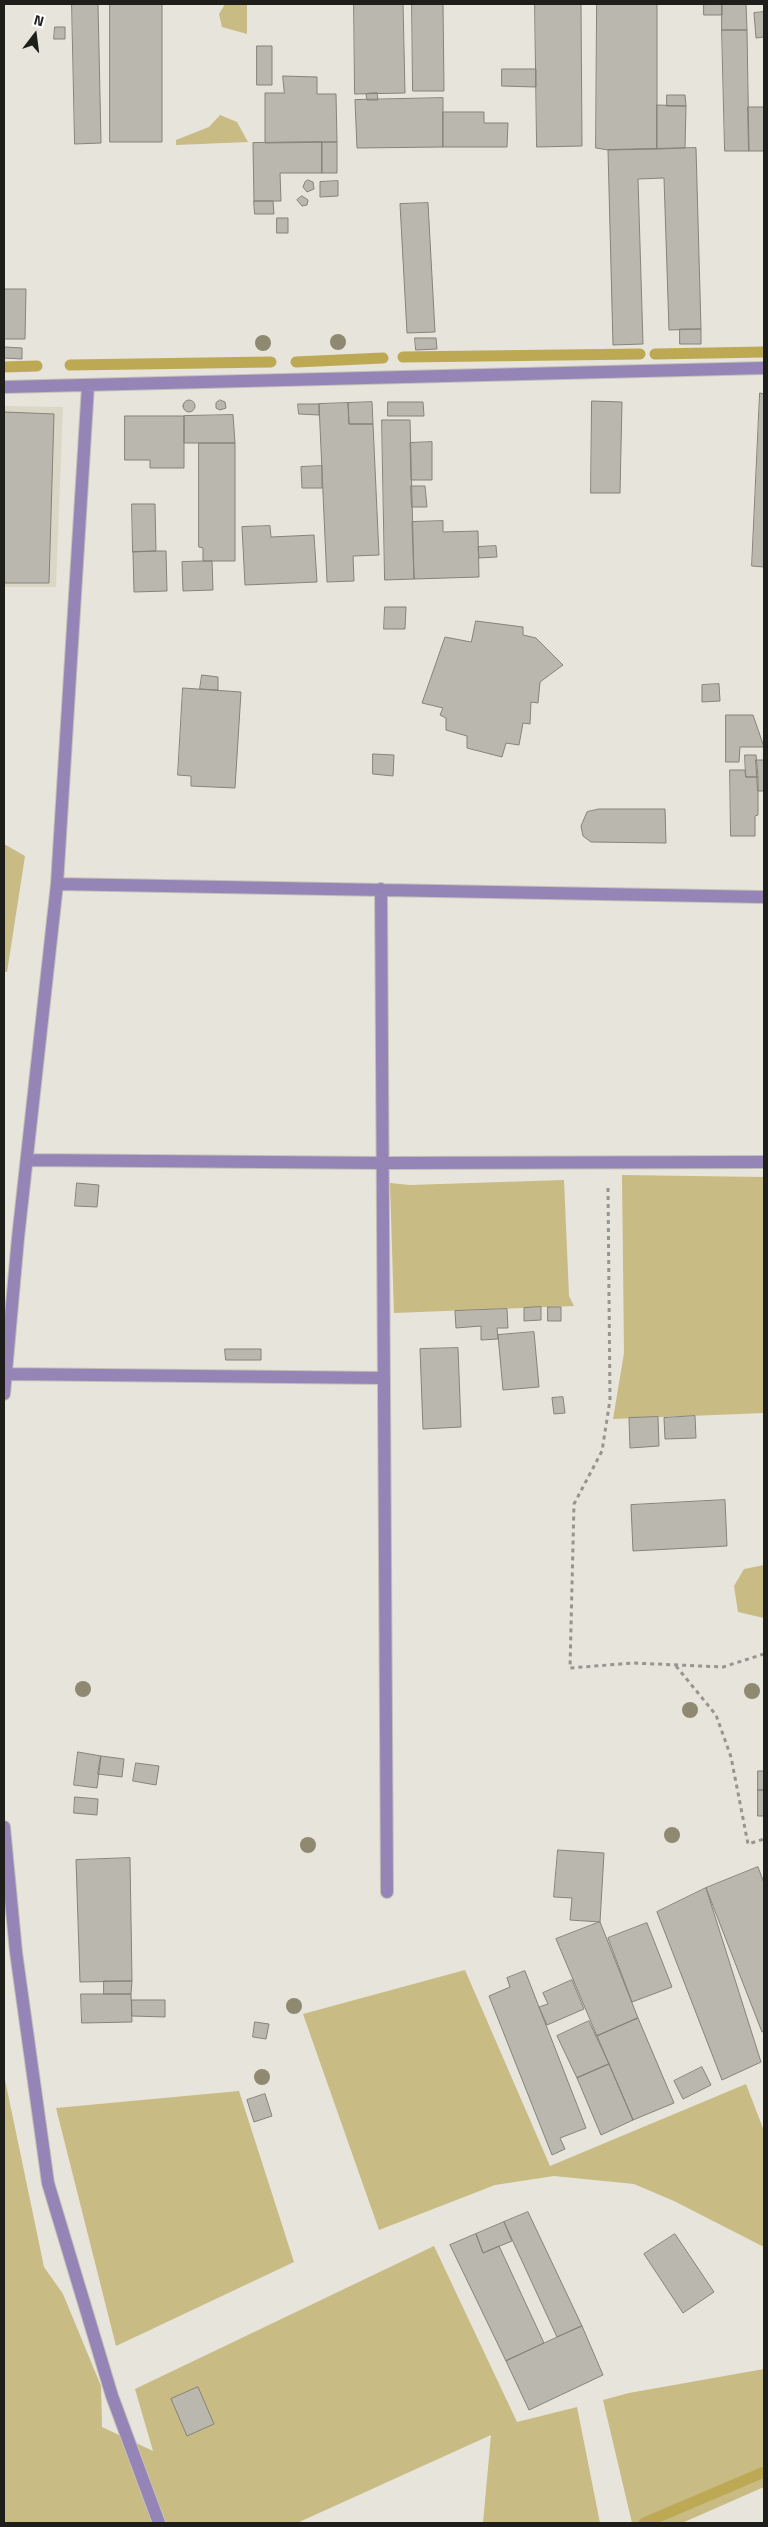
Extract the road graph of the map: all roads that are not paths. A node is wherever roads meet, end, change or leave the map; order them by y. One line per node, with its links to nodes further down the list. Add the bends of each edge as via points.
1 (764, 368): 3 (street)
2 (4, 386): 3 (street)
3 (88, 386): 4 (street)
4 (57, 884): 5 (street); 7 (street)
5 (381, 889): 6 (street); 9 (street)
6 (764, 896)
7 (27, 1160): 9 (street); 10 (street)
8 (764, 1162): 9 (street)
9 (382, 1164): 11 (street)
10 (6, 1374): 11 (street); 12 (street)
11 (384, 1378): 14 (street)
12 (4, 1394)
13 (4, 1827): 15 (street, via 16,1952 48,2183 112,2396)
14 (387, 1892)
15 (159, 2523)

